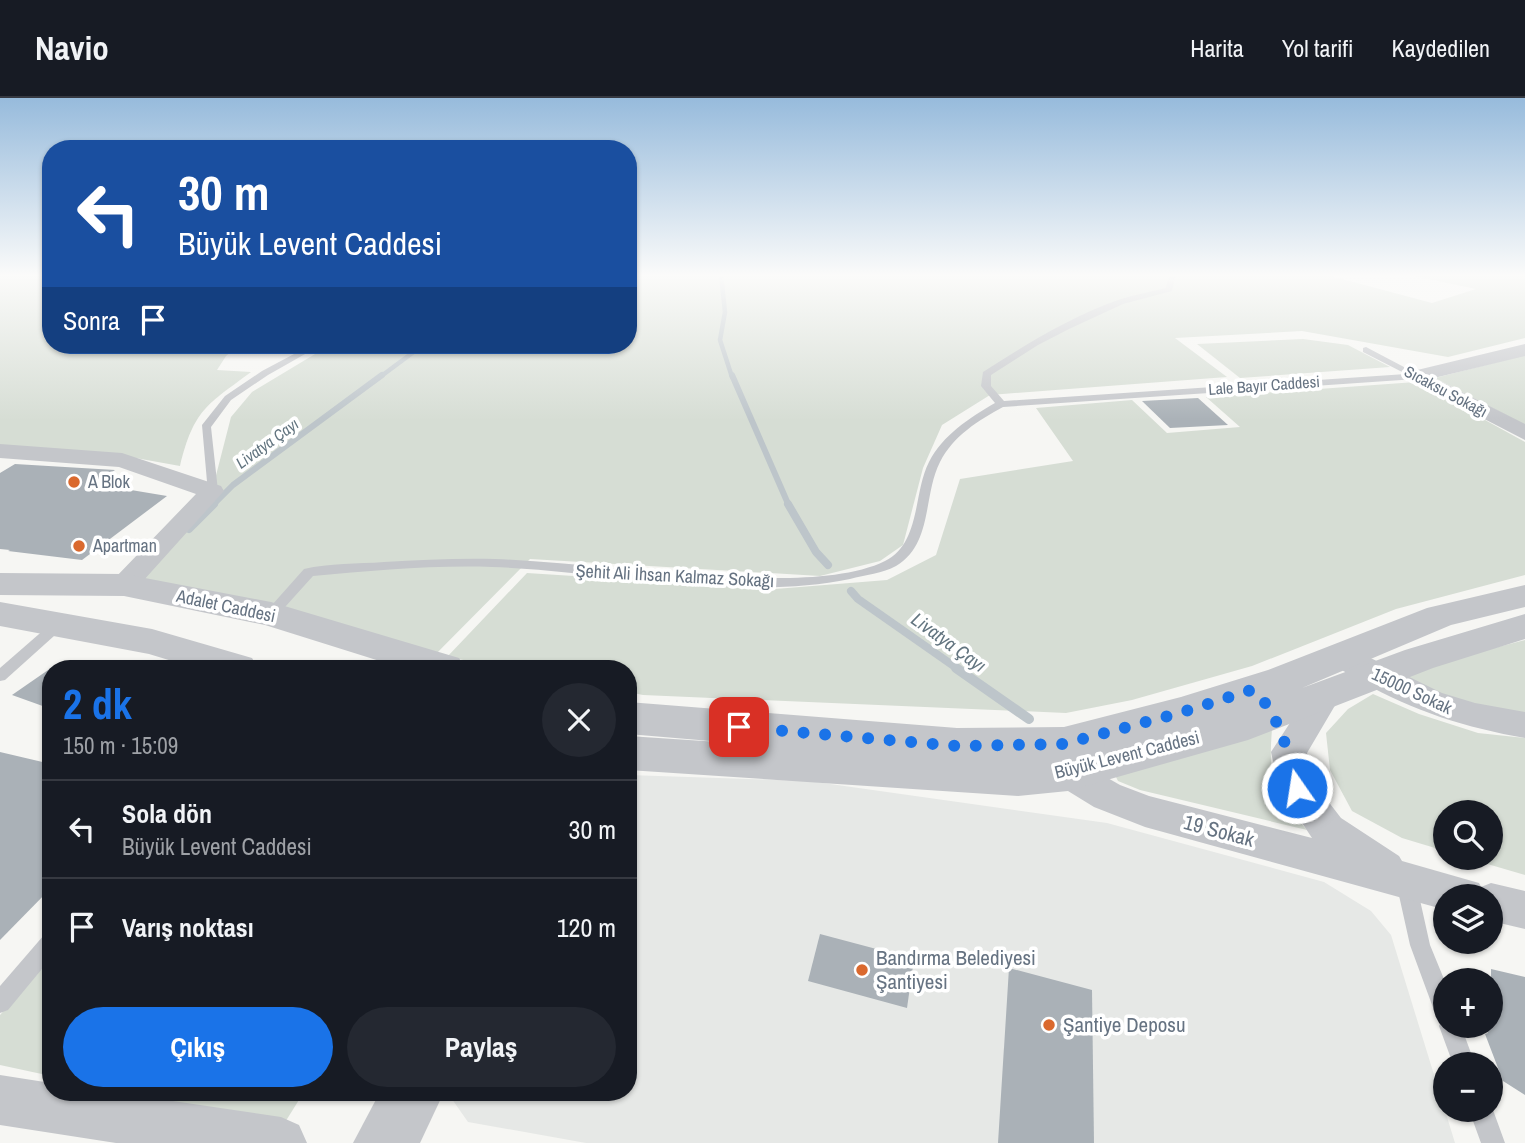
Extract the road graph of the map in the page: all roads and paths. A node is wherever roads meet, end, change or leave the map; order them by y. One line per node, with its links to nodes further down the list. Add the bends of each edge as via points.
1 (1073, 324): 6 (lane, via 986,374 986,386)
2 (1366, 350): 5 (lane, Sıcaksu Sokağı)
3 (1525, 350): 5 (street, Lale Bayır Caddesi)
4 (300, 354): 9 (lane, via 229,398 205,427)
5 (1416, 376): 6 (lane, Lale Bayır Caddesi); 7 (street, Sıcaksu Sokağı)
6 (1000, 404): 14 (lane, Şehit Ali İhsan Kalmaz Sokağı, via 950,439 930,470 911,547 881,568 825,580 774,583 493,563 407,563 309,572)
7 (1525, 433)
8 (0, 451): 9 (street, via 122,460)
9 (212, 491): 11 (street)
10 (0, 584): 11 (street, Adalet Caddesi)
11 (124, 585): 14 (street, Adalet Caddesi)
12 (1525, 596): 19 (street, Büyük Levent Caddesi, via 1440,616)
13 (0, 614): 15 (street)
14 (271, 614): 18 (street, Adalet Caddesi)
15 (61, 623): 17 (street); 20 (lane)
16 (1525, 626): 19 (street, Büyük Levent Caddesi, via 1419,659)
17 (212, 660)
18 (419, 660)
19 (1360, 666): 21 (street, Büyük Levent Caddesi); 21 (street, Büyük Levent Caddesi, via 1324,697); 22 (street, 15000 Sokak, via 1447,710)
20 (0, 676)
21 (1270, 719): 24 (street, Büyük Levent Caddesi); 25 (street, 19 Sokak, via 1297,788 1327,829)
22 (1525, 725)
23 (637, 729): 24 (street, Büyük Levent Caddesi, via 1018,778)
24 (1066, 759): 25 (street, 19 Sokak, via 1107,796 1145,810)
25 (1406, 882): 26 (street, 19 Sokak); 30 (lane)
26 (1433, 889)
27 (1503, 905): 28 (street)
28 (1525, 910)
29 (42, 953): 31 (lane)
30 (1433, 979)
31 (0, 1002)
32 (0, 1100): 35 (street)
33 (409, 1101): 36 (street)
34 (1485, 1122): 37 (lane)
35 (281, 1143)
36 (385, 1143)
37 (1493, 1143)

